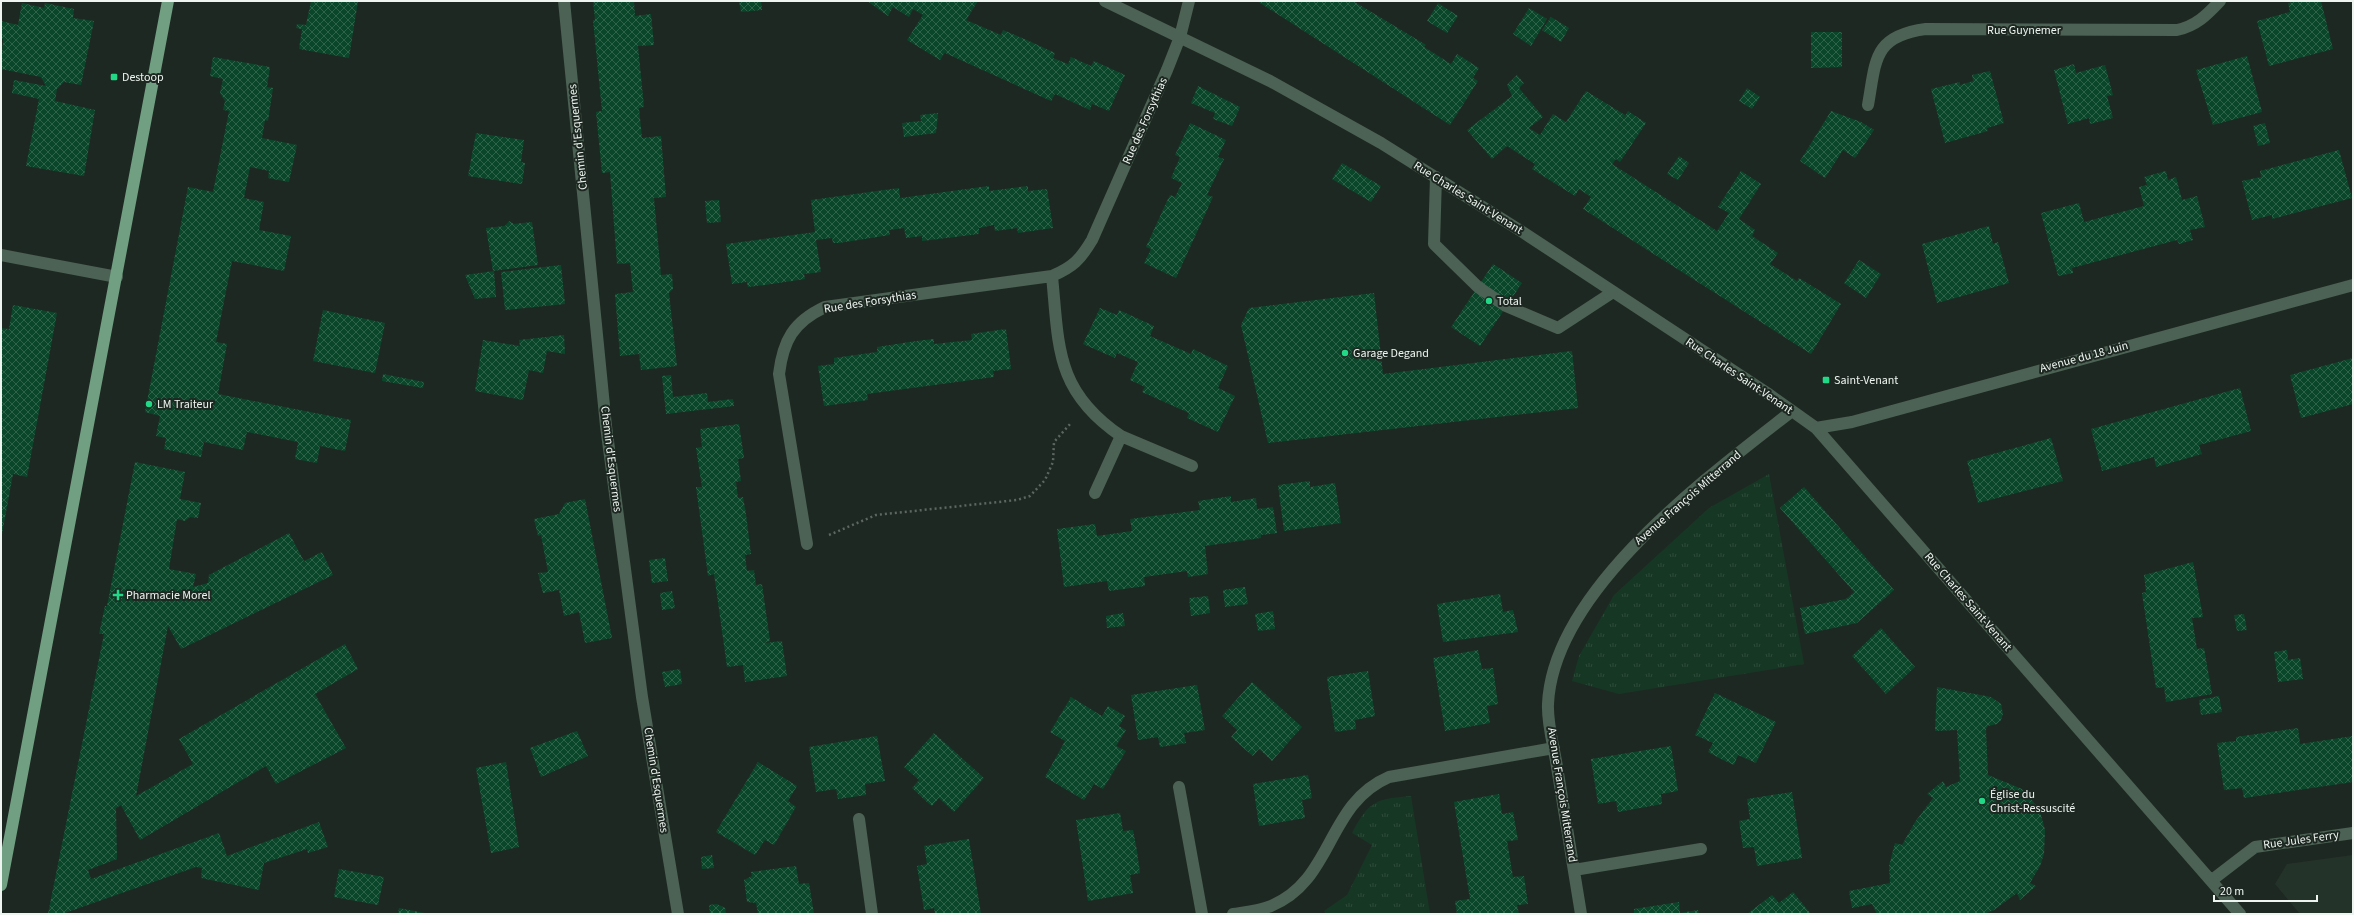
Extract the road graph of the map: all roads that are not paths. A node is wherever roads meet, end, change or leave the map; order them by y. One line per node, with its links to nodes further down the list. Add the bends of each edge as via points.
1 (168, 1): 11 (main road)
2 (564, 1): 28 (street, Chemin d'Esquermes, via 606,426 642,697)
3 (1105, 1): 6 (street, Rue Charles Saint-Venant)
4 (1189, 1): 6 (street, Rue des Forsythias)
5 (2220, 1): 7 (street, Rue Guynemer, via 2198,22 2189,28 2177,30 1926,29 1898,35 1888,42 1876,58)
6 (1180, 37): 8 (street, Rue Charles Saint-Venant, via 1332,114); 10 (street, Rue des Forsythias, via 1092,240 1080,260)
7 (1868, 105)
8 (1436, 177): 13 (street, Rue Charles Saint-Venant); 13 (street, via 1434,244 1478,287 1506,306 1558,328)
9 (1, 255): 11 (street)
10 (1052, 276): 16 (street, via 1060,355 1073,389 1104,424); 19 (street, Rue des Forsythias, via 825,307 809,315 797,326 788,338 781,356 779,374)
11 (117, 278): 27 (main road)
12 (2353, 285): 15 (street, Avenue du 18 Juin, via 1852,422)
13 (1613, 292): 14 (street, Rue Charles Saint-Venant)
14 (1792, 411): 15 (street, Rue Charles Saint-Venant); 20 (street, Avenue François Mitterrand, via 1647,532 1626,554 1587,604 1553,668 1548,706)
15 (1816, 428): 26 (street, Rue Charles Saint-Venant)
16 (1121, 436): 17 (street); 18 (street)
17 (1192, 466)
18 (1094, 493)
19 (807, 544)
20 (1554, 748): 25 (street, Avenue François Mitterrand); 31 (street, via 1389,777 1374,784 1350,806 1326,852 1302,885 1272,906)
21 (1179, 787): 30 (street)
22 (859, 819): 29 (street)
23 (2353, 833): 26 (street, Rue Jules Ferry, via 2255,847)
24 (1701, 849): 25 (street, Avenue François Mitterrand)
25 (1574, 870): 32 (street, Avenue François Mitterrand)
26 (2212, 880): 33 (street, Rue Charles Saint-Venant)
27 (1, 885)
28 (678, 914)
29 (872, 914)
30 (1202, 914)
31 (1233, 914)
32 (1581, 914)
33 (2240, 914)

